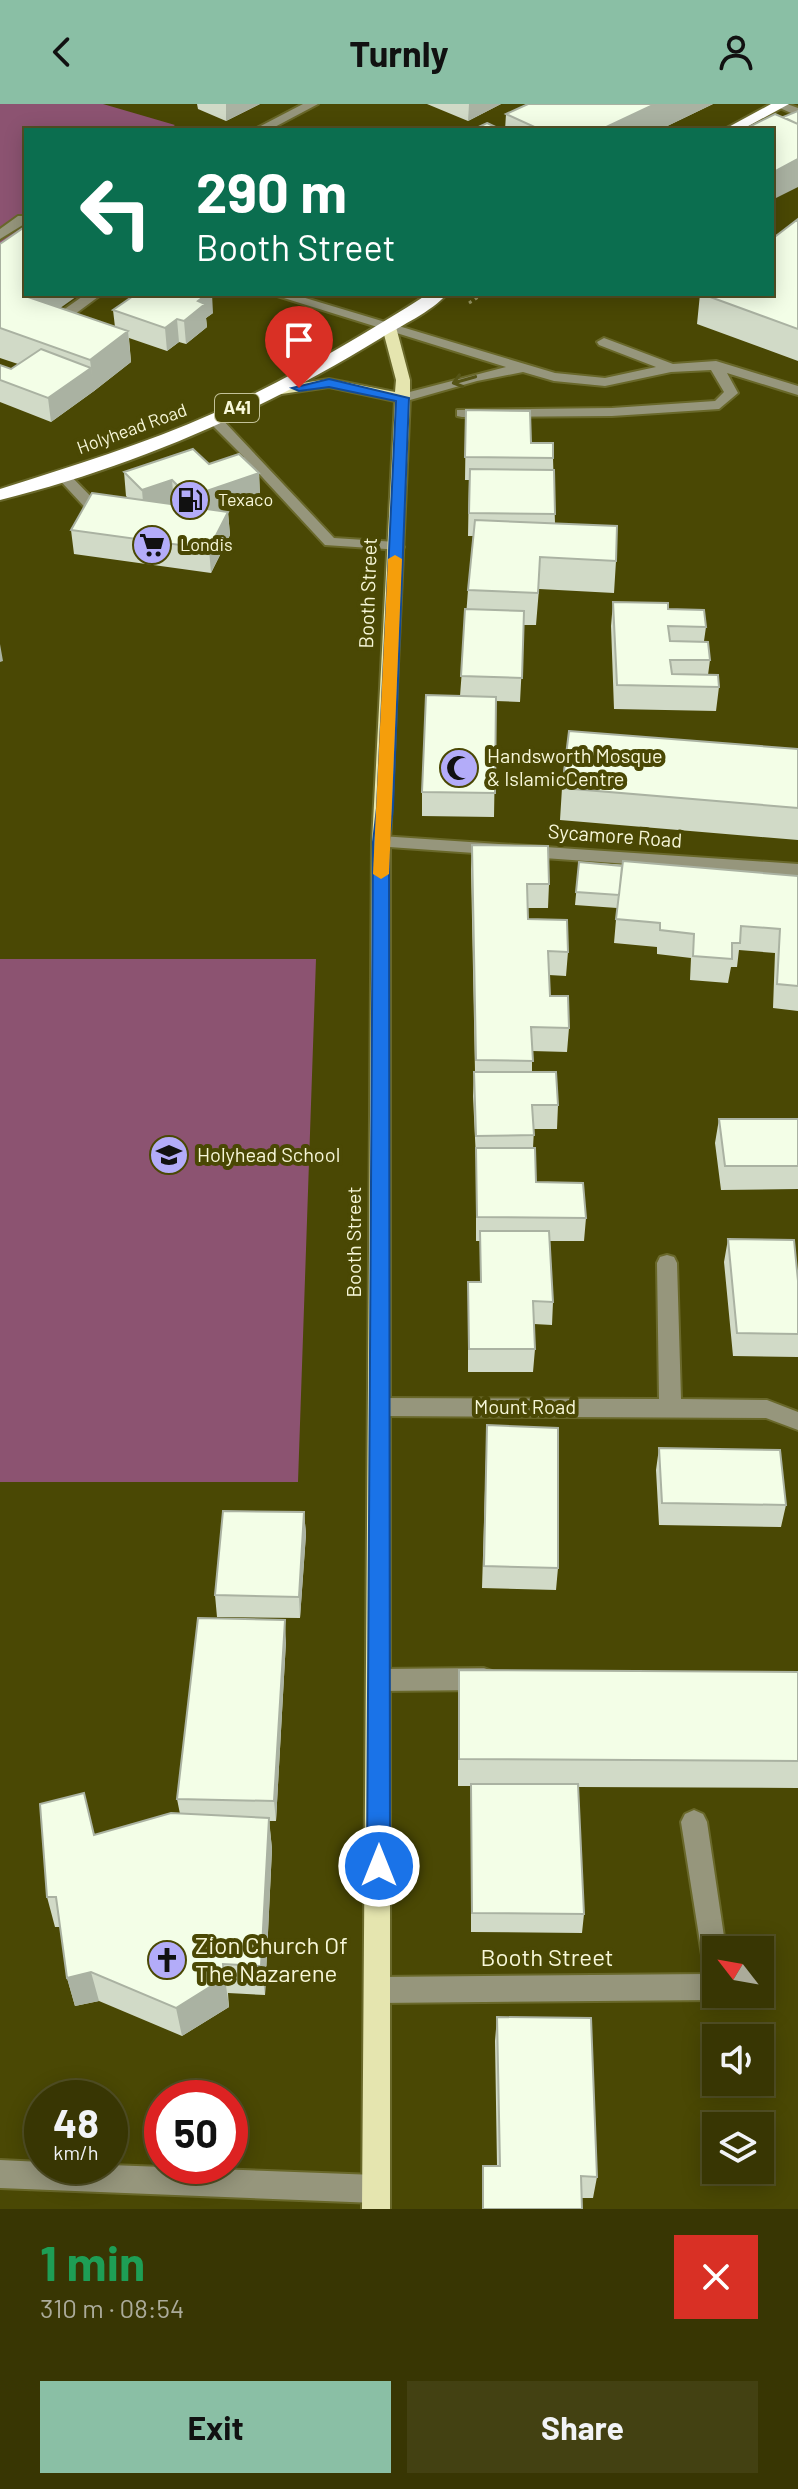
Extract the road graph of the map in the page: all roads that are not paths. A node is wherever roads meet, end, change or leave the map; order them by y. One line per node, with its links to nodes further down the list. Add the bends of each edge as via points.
1 (312, 104): 4 (street)
2 (779, 104): 3 (street); 5 (highway)
3 (798, 112)
4 (263, 128)
5 (734, 128)
6 (20, 218): 7 (street)
7 (0, 235)
8 (92, 296): 11 (street)
9 (285, 296): 12 (street)
10 (436, 296): 12 (highway, Holyhead Road / A41)
11 (54, 323)
12 (389, 327): 15 (street); 18 (highway, Holyhead Road / A41); 19 (main road, Booth Street, via 403,370)
13 (604, 342): 16 (street)
14 (716, 365): 16 (street); 17 (street); 20 (street, via 731,393 719,405)
15 (526, 367): 16 (street, via 554,377 605,382); 19 (street, one-way to 19)
16 (671, 368)
17 (798, 391)
18 (268, 392): 19 (main road, via 329,383); 21 (highway, Holyhead Road / A41)
19 (403, 398): 27 (main road, Booth Street)
20 (462, 413)
21 (214, 419): 22 (street); 24 (highway, Holyhead Road / A41)
22 (254, 459): 23 (street); 27 (street, via 330,542)
23 (211, 474)
24 (62, 475): 25 (highway, Holyhead Road / A41); 26 (street, via 97,512)
25 (0, 495)
26 (126, 503)
27 (396, 547): 28 (main road, Booth Street)
28 (381, 842): 29 (street, Sycamore Road); 32 (main road, Booth Street)
29 (798, 870)
30 (667, 1263): 31 (street)
31 (670, 1406): 32 (street, Mount Road); 33 (street, Mount Road, via 767,1409)
32 (380, 1407): 35 (main road, Booth Street)
33 (798, 1421)
34 (503, 1679): 35 (street)
35 (380, 1680): 39 (main road, Booth Street)
36 (694, 1822): 37 (street)
37 (711, 1936)
38 (702, 1987): 39 (street, Booth Street)
39 (378, 1990): 41 (main road, Booth Street)
40 (0, 2174): 41 (street)
41 (376, 2199)

